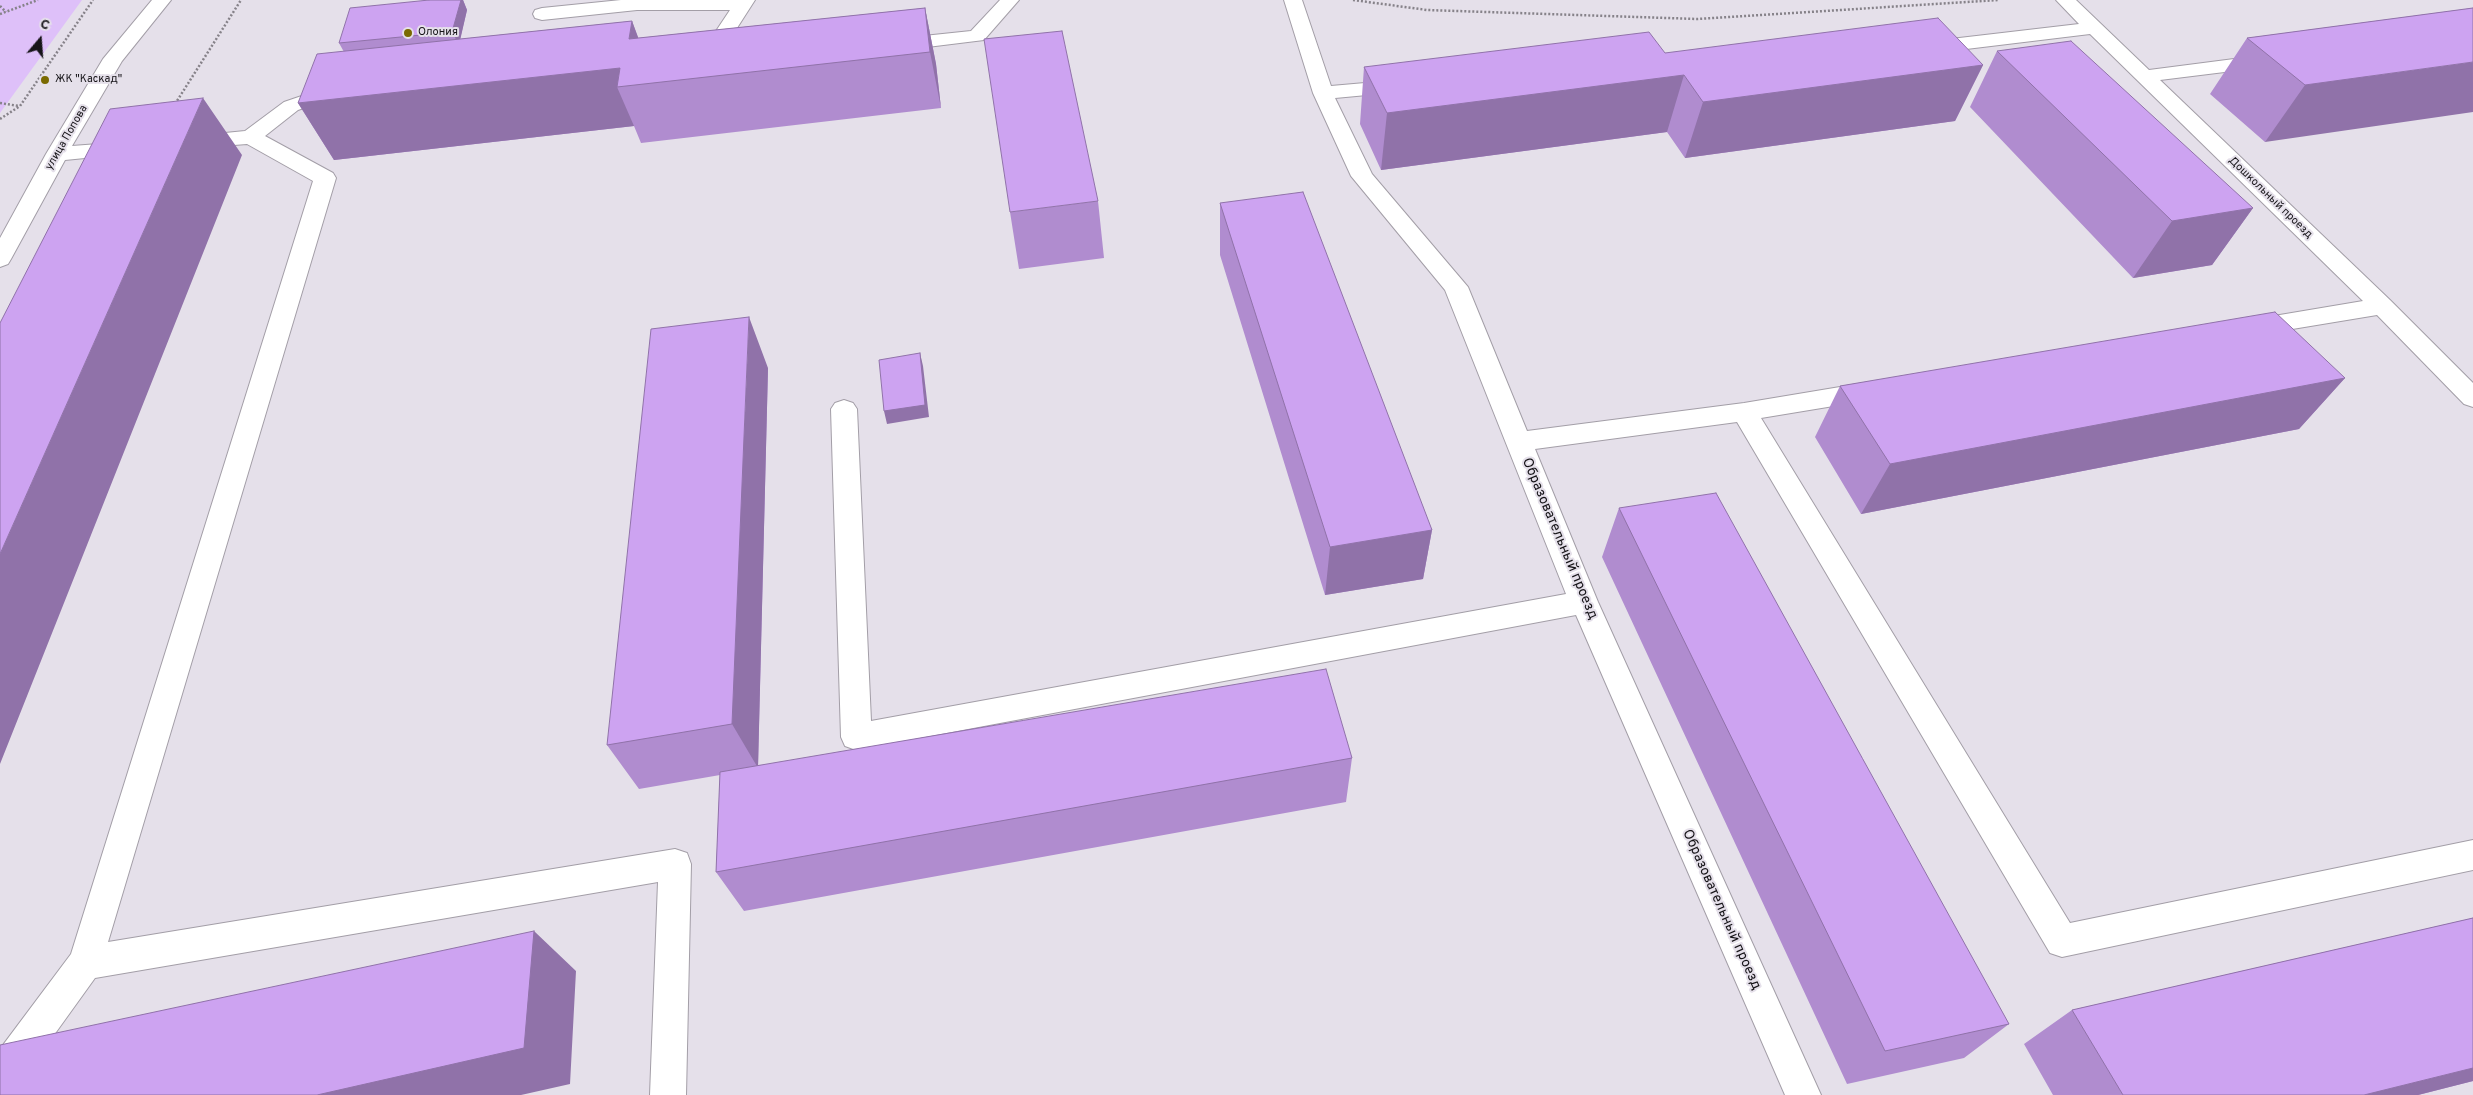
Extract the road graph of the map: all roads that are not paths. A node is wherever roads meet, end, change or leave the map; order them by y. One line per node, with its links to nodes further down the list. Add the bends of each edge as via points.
1 (162, 0): 19 (street, улица Попова, via 113,59)
2 (1010, 0): 8 (street, via 977,36)
3 (1293, 0): 15 (street, Образовательный проезд)
4 (2064, 0): 7 (street, Дошкольный проезд)
5 (743, 2): 6 (street, via 637,4); 11 (street, via 721,38 681,57)
6 (542, 14)
7 (2095, 28): 9 (street); 12 (street, Дошкольный проезд)
8 (878, 47)
9 (1907, 50)
10 (2281, 59): 12 (street)
11 (709, 65)
12 (2145, 76): 21 (street, Дошкольный проезд)
13 (1422, 83): 15 (street)
14 (356, 86): 16 (street, via 346,86 290,106)
15 (1323, 93): 27 (street, Образовательный проезд, via 1362,176 1456,287)
16 (251, 137): 17 (street); 30 (street, via 325,178)
17 (176, 144)
18 (148, 146): 19 (street)
19 (57, 154): 20 (street, улица Попова)
20 (0, 258)
21 (2382, 306): 22 (street); 24 (street, Дошкольный проезд)
22 (2225, 332)
23 (1891, 388): 26 (street)
24 (2473, 398)
25 (844, 409): 28 (street, via 856,737)
26 (1744, 412): 27 (street); 29 (street, via 2062,941)
27 (1518, 442): 28 (street, Образовательный проезд)
28 (1584, 602): 33 (street, Образовательный проезд)
29 (2473, 855)
30 (85, 963): 31 (street); 32 (street, via 675,864)
31 (0, 1079)
32 (668, 1095)
33 (1803, 1095)

